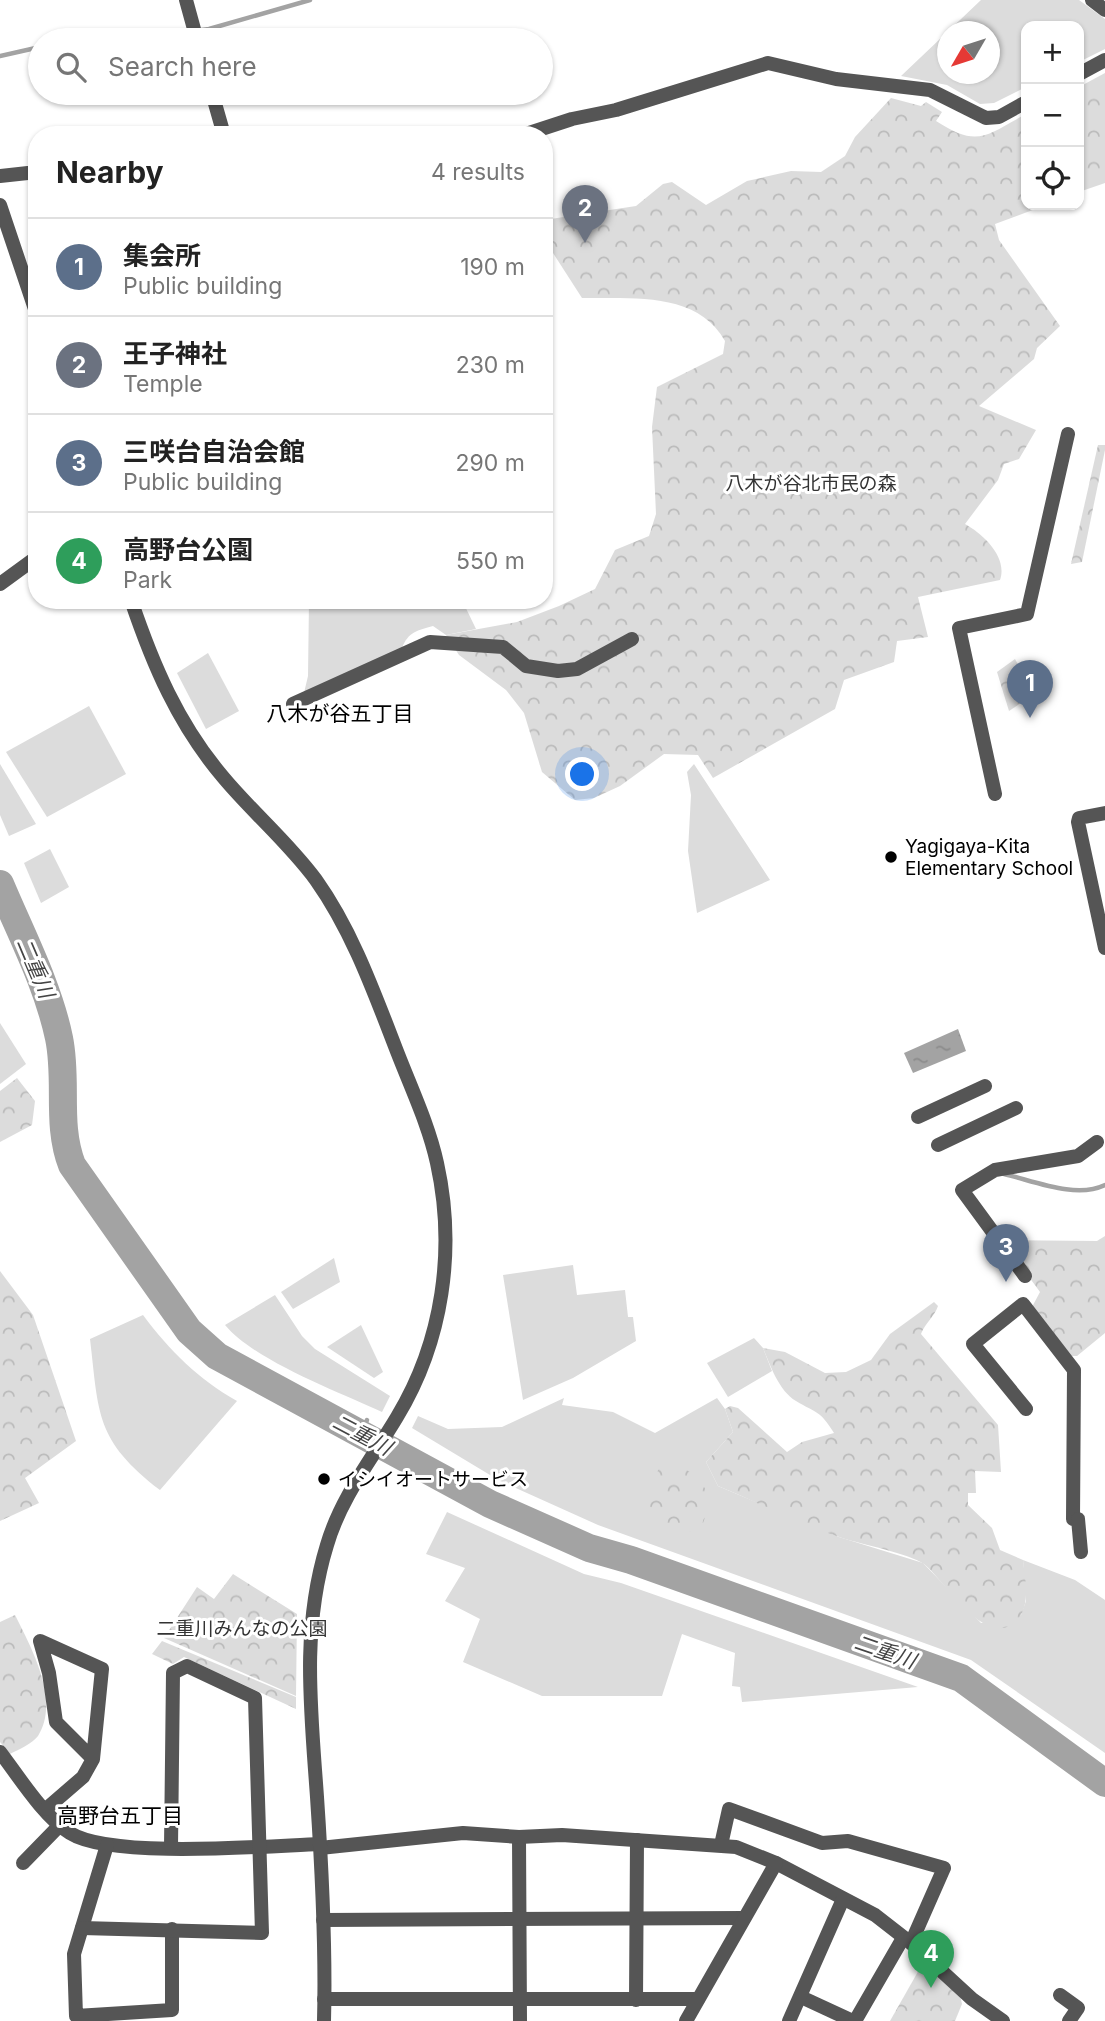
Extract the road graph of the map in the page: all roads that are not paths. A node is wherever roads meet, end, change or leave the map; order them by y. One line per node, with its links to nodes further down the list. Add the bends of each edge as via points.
1 (186, 0): 4 (street)
2 (1092, 0): 3 (street)
3 (1105, 10)
4 (193, 28)
5 (1105, 60): 6 (street)
6 (1084, 71)
7 (215, 105): 9 (street)
8 (1021, 105): 10 (street, via 999,117 986,118 930,90 836,79 768,63)
9 (221, 126)
10 (551, 126)
11 (28, 173): 12 (street)
12 (0, 176)
13 (0, 205): 14 (street)
14 (28, 288)
15 (1068, 434): 21 (street, via 1027,614 959,628)
16 (28, 564): 17 (street)
17 (0, 584)
18 (134, 609): 42 (street, via 157,673 194,740 272,827 330,902 378,1003 429,1134 443,1199 442,1289 432,1340 419,1376 346,1498 328,1539 311,1607 308,1670)
19 (632, 639): 20 (street, via 577,669 558,671 526,666 503,647 430,642)
20 (293, 704)
21 (995, 794)
22 (1105, 813): 24 (street, via 1078,822)
23 (1105, 884): 24 (street)
24 (1090, 887): 25 (street)
25 (1105, 948)
26 (985, 1086): 28 (street)
27 (1016, 1108): 30 (street)
28 (918, 1117)
29 (1097, 1142): 31 (street, via 1078,1156 995,1170 962,1190)
30 (938, 1145)
31 (1025, 1276)
32 (1026, 1409): 33 (street, via 973,1344 1023,1304 1074,1370 1075,1519)
33 (1081, 1552)
34 (0, 1752): 36 (street)
35 (93, 1759): 35 (street, via 102,1669 40,1641 56,1722); 36 (street, via 83,1777)
36 (46, 1810): 37 (street)
37 (59, 1826): 40 (street, via 86,1842); 45 (street)
38 (519, 1837): 39 (street); 42 (street, via 463,1833); 48 (street)
39 (637, 1840): 41 (street); 51 (street)
40 (107, 1845): 43 (street); 52 (street)
41 (721, 1845): 46 (street); 54 (street, via 729,1808 822,1843 848,1841 944,1868)
42 (320, 1846): 44 (street); 50 (street)
43 (171, 1847): 44 (street); 44 (street, via 173,1673 187,1666 254,1698)
44 (261, 1848): 53 (street, via 262,1933)
45 (23, 1863)
46 (776, 1863): 47 (street); 49 (street)
47 (843, 1899): 54 (street, via 875,1915); 56 (street)
48 (520, 1918): 50 (street); 51 (street); 59 (street)
49 (744, 1918): 51 (street); 58 (street)
50 (323, 1920): 57 (street)
51 (636, 1921): 60 (street)
52 (82, 1928): 53 (street); 53 (street, via 74,1954 76,2017 172,2010)
53 (172, 1929)
54 (907, 1940): 65 (street); 66 (street)
55 (1060, 1995): 67 (street, via 1078,2008)
56 (801, 1997): 64 (street); 65 (street)
57 (324, 1999): 59 (street); 61 (street)
58 (698, 1999): 60 (street); 63 (street)
59 (520, 2000): 60 (street); 62 (street)
60 (636, 2000)
61 (324, 2021)
62 (520, 2021)
63 (686, 2021)
64 (789, 2021)
65 (854, 2021)
66 (1003, 2021)
67 (1069, 2021)

